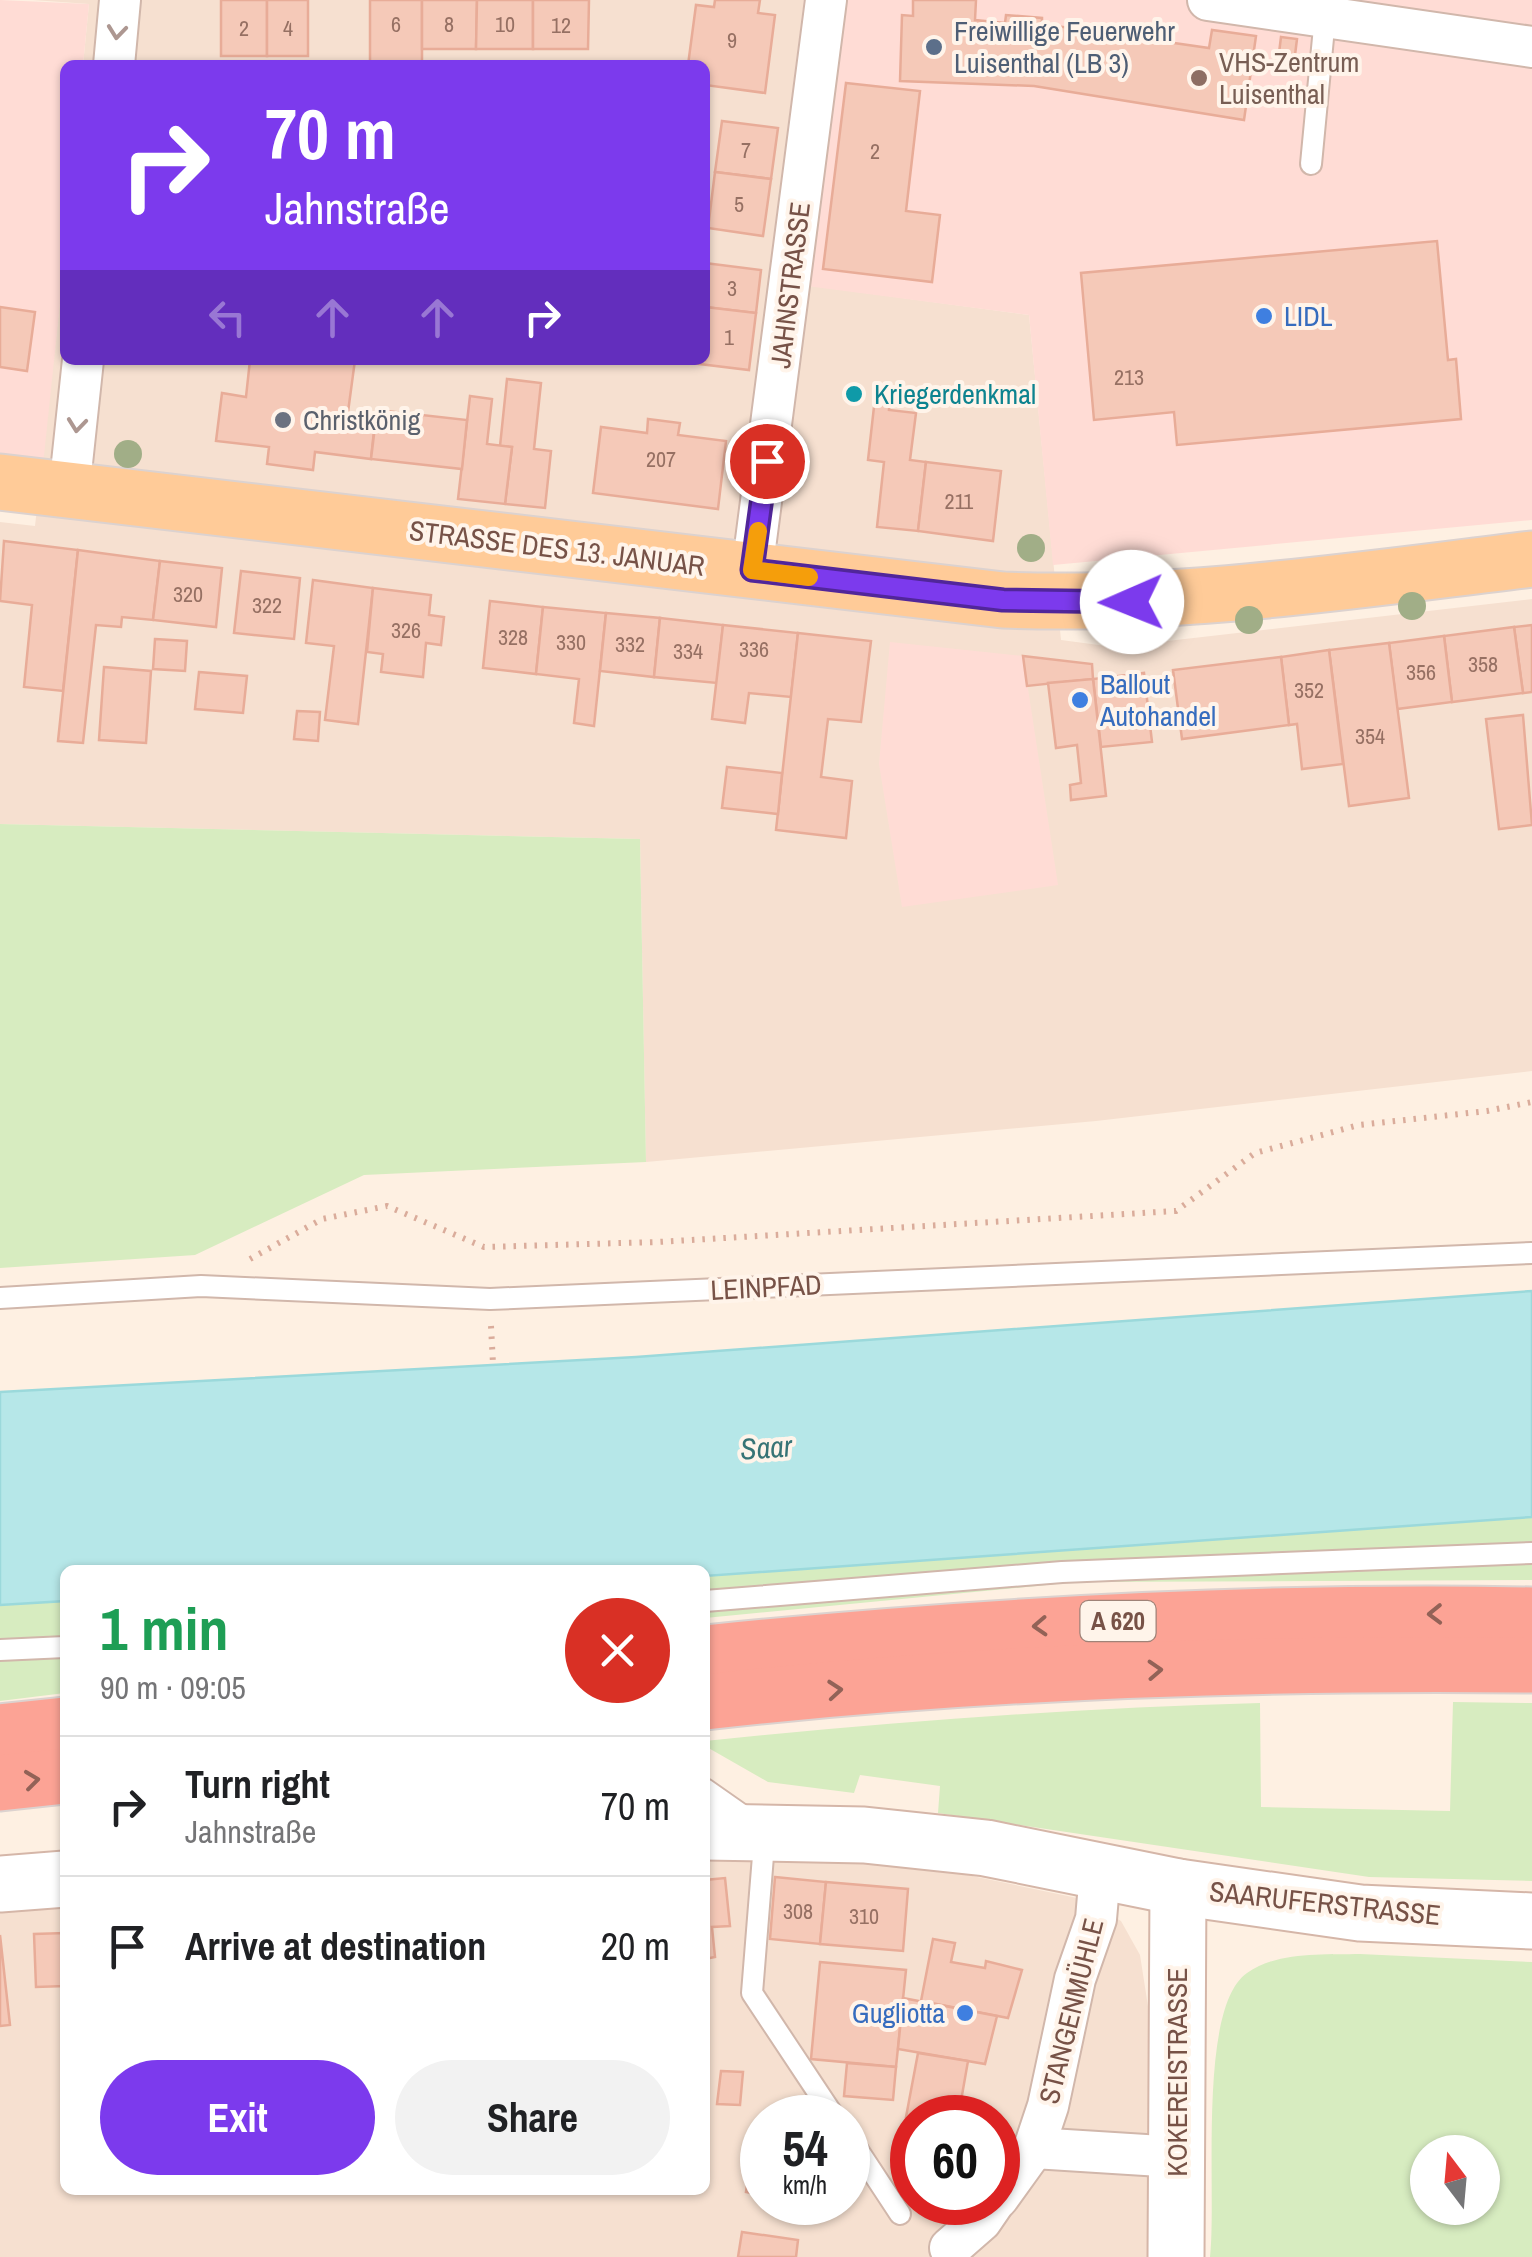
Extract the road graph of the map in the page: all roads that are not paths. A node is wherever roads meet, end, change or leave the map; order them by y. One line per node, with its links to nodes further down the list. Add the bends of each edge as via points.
1 (120, 0): 6 (street, one-way to 6)
2 (826, 0): 12 (street, JAHNSTRASSE)
3 (1208, 0): 4 (street)
4 (1325, 17): 5 (street); 7 (lane)
5 (1532, 47)
6 (114, 60)
7 (1310, 164)
8 (83, 365): 10 (street, one-way to 10)
9 (0, 482): 10 (main road, STRASSE DES 13. JANUAR)
10 (69, 490): 12 (main road, STRASSE DES 13. JANUAR)
11 (1532, 560): 12 (main road, STRASSE DES 13. JANUAR, via 1095,604 1003,600)
12 (752, 570)
13 (1532, 1253): 14 (lane, LEINPFAD, via 490,1299 200,1286)
14 (0, 1298)
15 (1532, 1553): 16 (lane, via 1062,1572)
16 (710, 1601)
17 (1532, 1615): 20 (highway, A 620, one-way to 20, via 1174,1618)
18 (60, 1646): 19 (lane)
19 (0, 1650)
20 (710, 1654)
21 (1532, 1665): 22 (highway, A 620, one-way to 21, via 1180,1668)
22 (710, 1702)
23 (60, 1726): 24 (highway)
24 (0, 1732)
25 (60, 1777): 26 (highway, one-way to 25)
26 (0, 1784)
27 (710, 1792): 28 (lane)
28 (765, 1831): 29 (main road, SAARUFERSTRASSE); 30 (main road, SAARUFERSTRASSE, via 986,1848); 35 (lane, via 752,1994)
29 (710, 1832)
30 (1100, 1873): 33 (main road, SAARUFERSTRASSE); 36 (street, STANGENMÜHLE, via 1096,1919)
31 (60, 1879): 32 (main road)
32 (0, 1884)
33 (1178, 1886): 34 (main road, SAARUFERSTRASSE, via 1360,1913); 37 (main road, KOKEREISTRASSE)
34 (1532, 1922)
35 (820, 2095)
36 (1034, 2148): 37 (street); 38 (street, STANGENMÜHLE)
37 (1177, 2158): 43 (main road, KOKEREISTRASSE)
38 (1020, 2167)
39 (870, 2169): 40 (lane)
40 (890, 2199)
41 (977, 2225): 42 (street, STANGENMÜHLE)
42 (950, 2248)
43 (1176, 2257)

